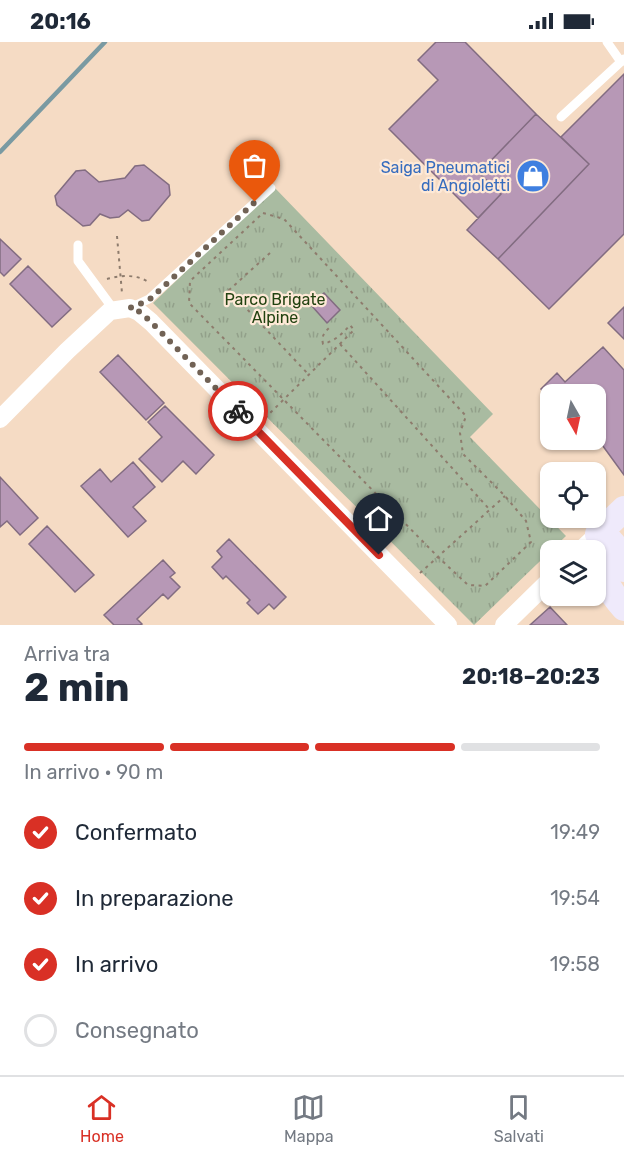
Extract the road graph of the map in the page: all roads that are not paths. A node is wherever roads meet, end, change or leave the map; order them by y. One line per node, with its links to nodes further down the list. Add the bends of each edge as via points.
1 (607, 42): 2 (lane)
2 (622, 61): 3 (lane)
3 (561, 117)
4 (272, 188): 6 (lane, via 149,300)
5 (78, 245): 6 (lane, via 78,261)
6 (122, 309): 7 (street, via 110,311); 13 (street, via 140,312 151,322)
7 (0, 419)
8 (624, 509): 9 (main road)
9 (598, 540)
10 (606, 542): 11 (main road, via 611,540)
11 (614, 588)
12 (540, 591): 14 (street)
13 (448, 625)
14 (504, 625)

